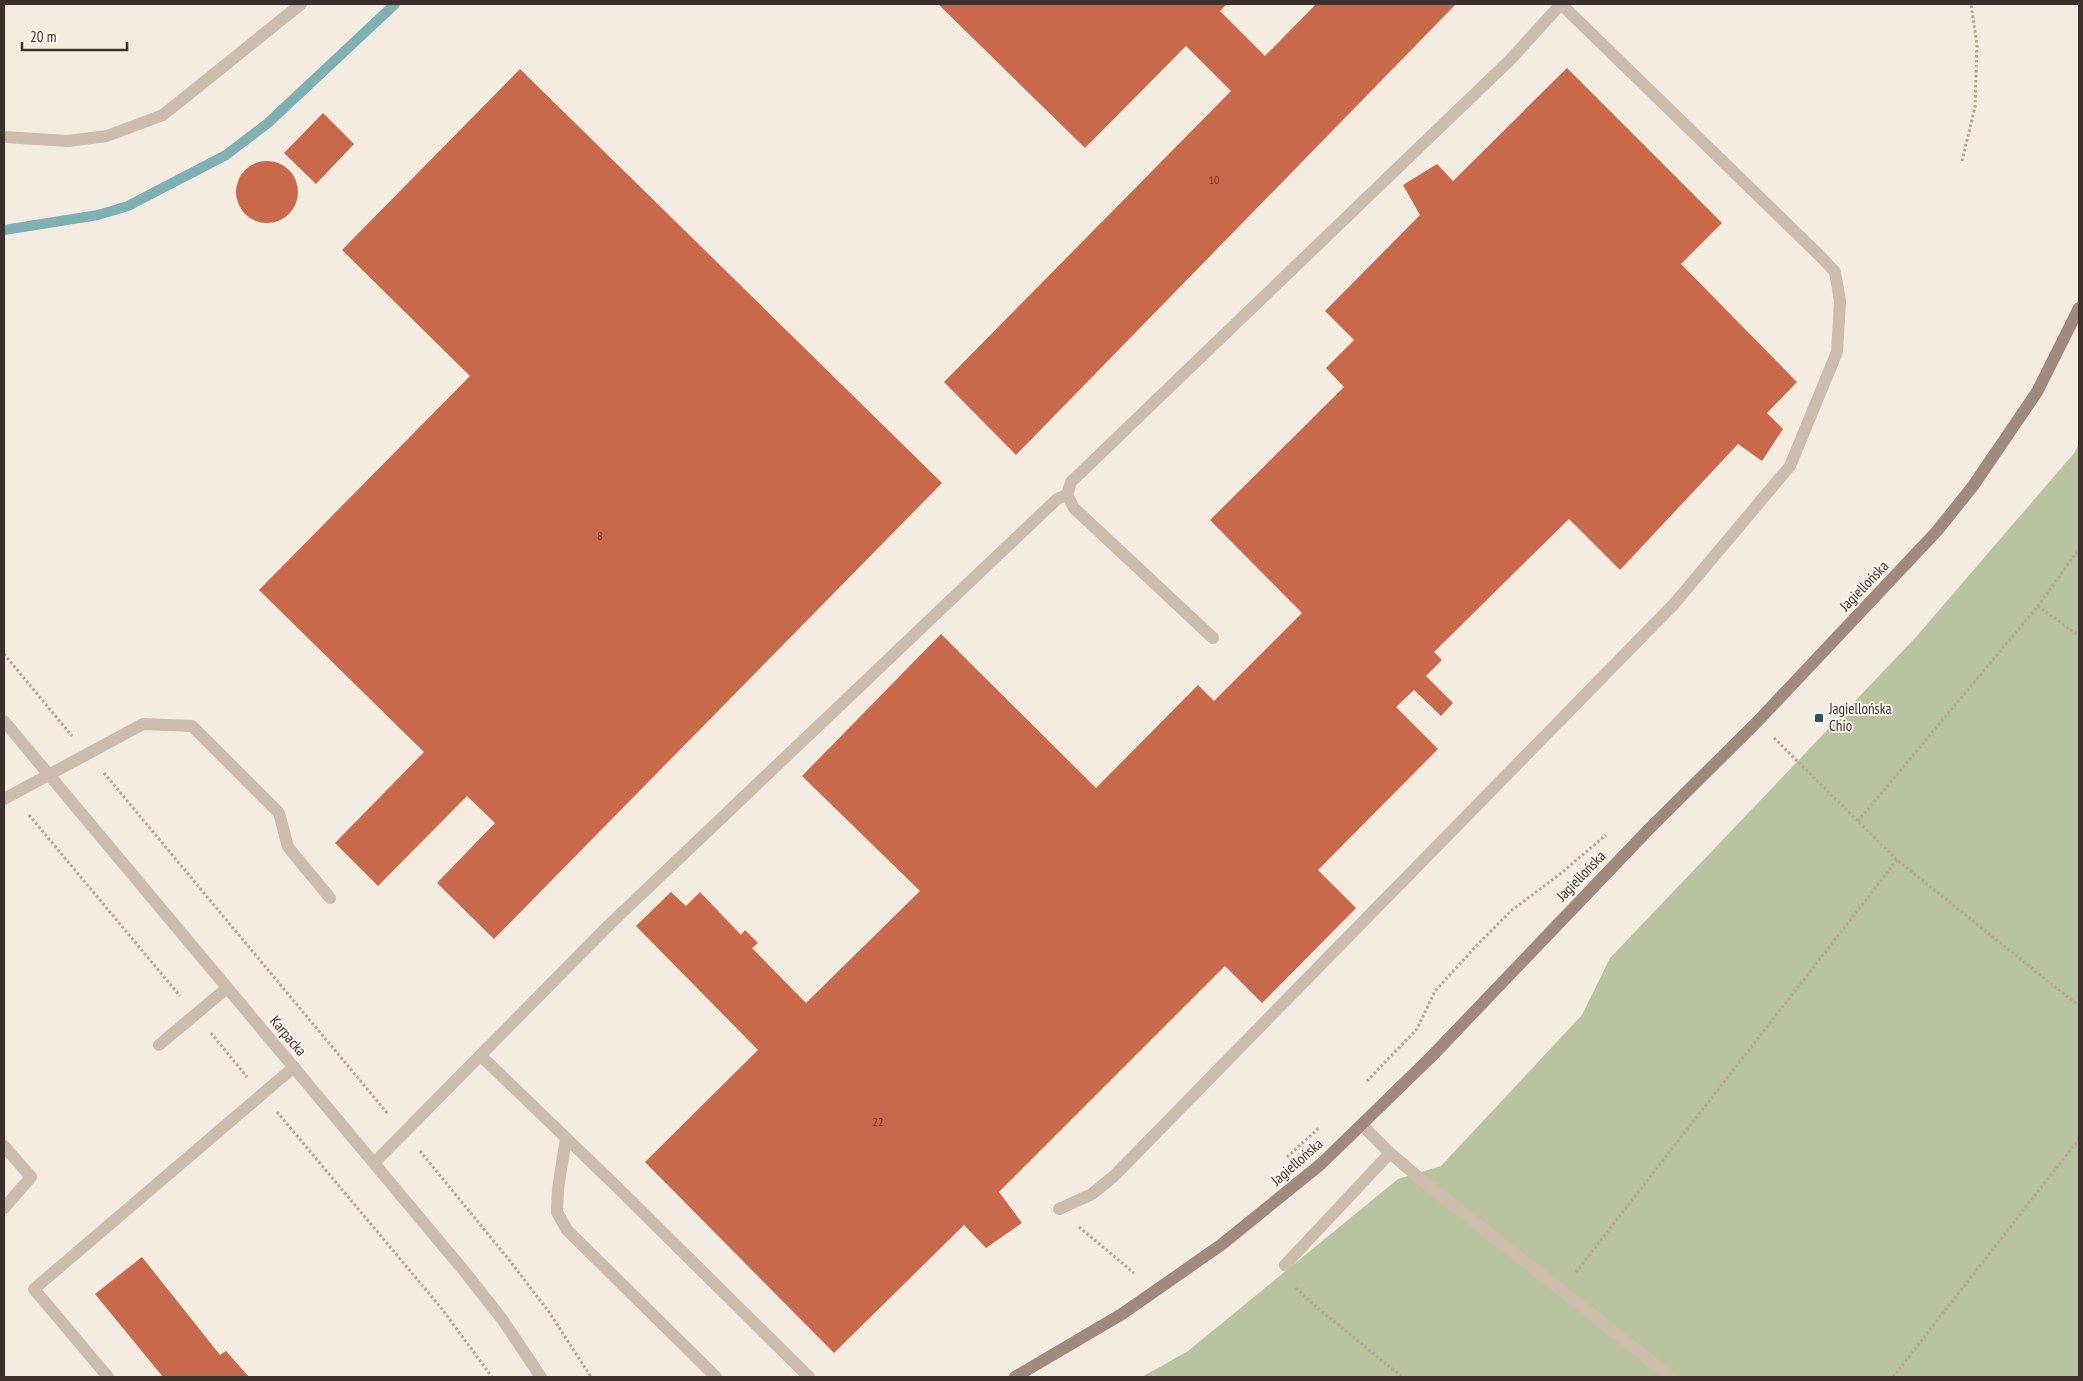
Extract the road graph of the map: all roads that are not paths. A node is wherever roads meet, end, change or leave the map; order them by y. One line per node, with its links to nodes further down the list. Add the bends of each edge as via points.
1 (301, 4): 3 (street, via 163,115 107,136 68,141)
2 (1561, 4): 5 (street, via 1511,59 1071,482); 21 (street, via 1834,272 1840,301 1837,352 1790,466 1674,604 1114,1176 1092,1194)
3 (4, 137)
4 (2079, 308): 15 (street, Jagiellońska, via 2037,392 1937,531 1757,722)
5 (1067, 495): 6 (street, via 1074,508); 13 (street, via 1057,499 609,925)
6 (1213, 638)
7 (4, 721): 8 (street, Karpacka)
8 (49, 774): 9 (street); 10 (street, via 143,724 192,726 279,813 288,847); 11 (street, Karpacka)
9 (4, 799)
10 (330, 898)
11 (227, 988): 12 (street); 14 (street, Karpacka)
12 (159, 1045)
13 (481, 1056): 16 (street); 19 (street)
14 (294, 1068): 19 (street, Karpacka); 23 (street, via 34,1289)
15 (1362, 1125): 18 (street); 27 (street, Jagiellońska, via 1274,1204 1183,1273 1122,1314)
16 (566, 1138): 25 (street, via 557,1212 567,1230); 26 (street)
17 (4, 1146): 20 (street, via 32,1177)
18 (1390, 1153): 22 (street); 28 (street)
19 (374, 1163): 24 (street, Karpacka, via 490,1303)
20 (4, 1208)
21 (1059, 1209)
22 (1286, 1265)
23 (108, 1377)
24 (541, 1377)
25 (716, 1377)
26 (809, 1377)
27 (1015, 1377)
28 (1671, 1377)

